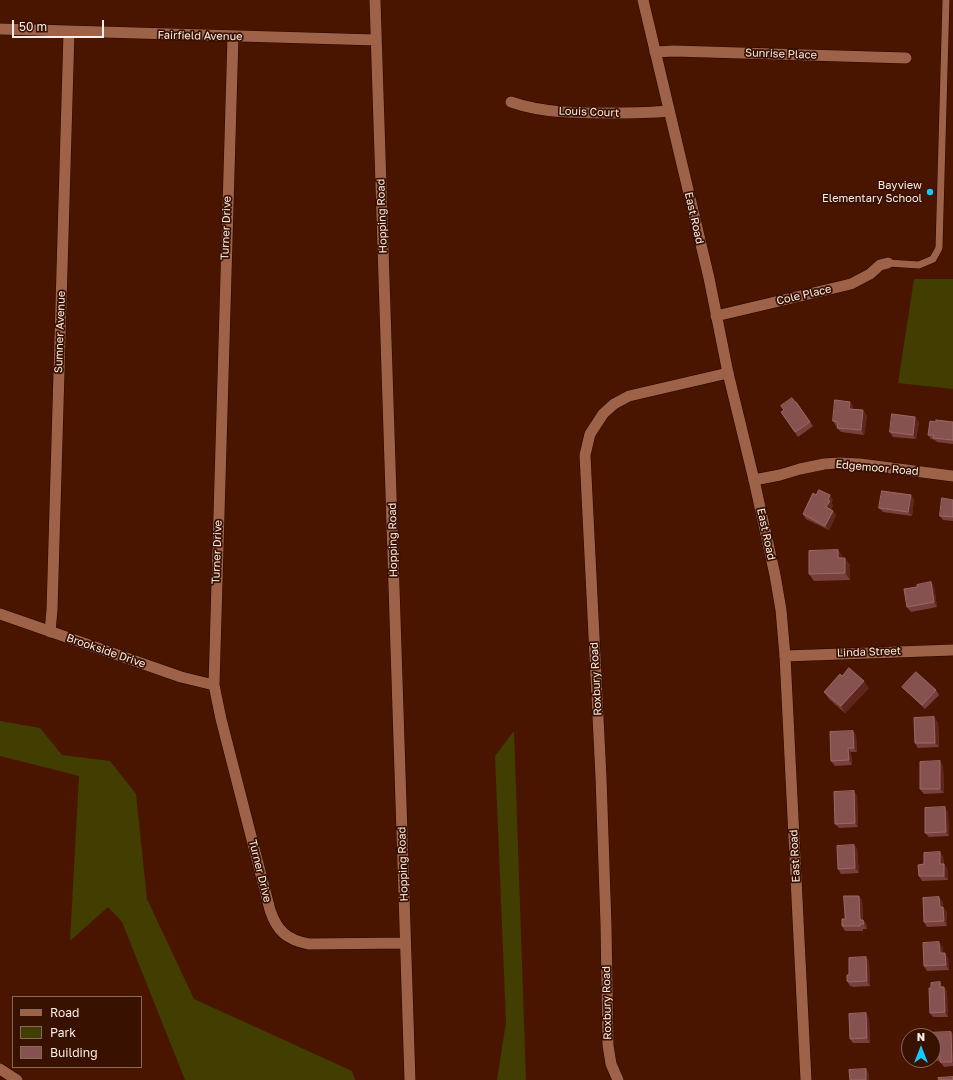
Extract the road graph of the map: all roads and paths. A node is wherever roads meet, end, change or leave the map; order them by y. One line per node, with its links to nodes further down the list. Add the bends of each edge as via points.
1 (375, 0): 8 (street, Hopping Road)
2 (643, 0): 9 (street, East Road)
3 (946, 0): 4 (lane); 13 (lane, via 939,248 933,259 919,265)
4 (953, 1)
5 (0, 29): 6 (street, Fairfield Avenue)
6 (69, 32): 7 (street, Fairfield Avenue); 19 (street, Sumner Avenue)
7 (232, 36): 8 (street, Fairfield Avenue); 22 (street, Turner Drive)
8 (376, 40): 23 (street, Hopping Road)
9 (655, 52): 10 (street, Sunrise Place); 12 (street, East Road)
10 (906, 58)
11 (511, 102): 12 (street, Louis Court, via 537,110 577,113)
12 (669, 111): 14 (street, East Road)
13 (888, 263): 14 (street, Cole Place, via 880,265 870,274 851,284)
14 (716, 316): 15 (street, East Road)
15 (728, 373): 17 (street, East Road); 27 (street, Roxbury Road, via 629,396 603,414 587,441 585,455 601,785 608,1045 611,1064)
16 (953, 476): 17 (street, Edgemoor Road, via 839,463)
17 (754, 480): 21 (street, East Road, via 781,610)
18 (0, 614): 19 (street, Brookside Drive)
19 (50, 632): 22 (street, Brookside Drive, via 182,678)
20 (953, 650): 21 (street, Linda Street)
21 (785, 656): 28 (street, East Road)
22 (214, 685): 23 (street, Turner Drive, via 268,903 277,927 291,939 309,944)
23 (404, 943): 26 (street, Hopping Road)
24 (0, 1069): 25 (street)
25 (17, 1080)
26 (410, 1080)
27 (618, 1080)
28 (806, 1080)

